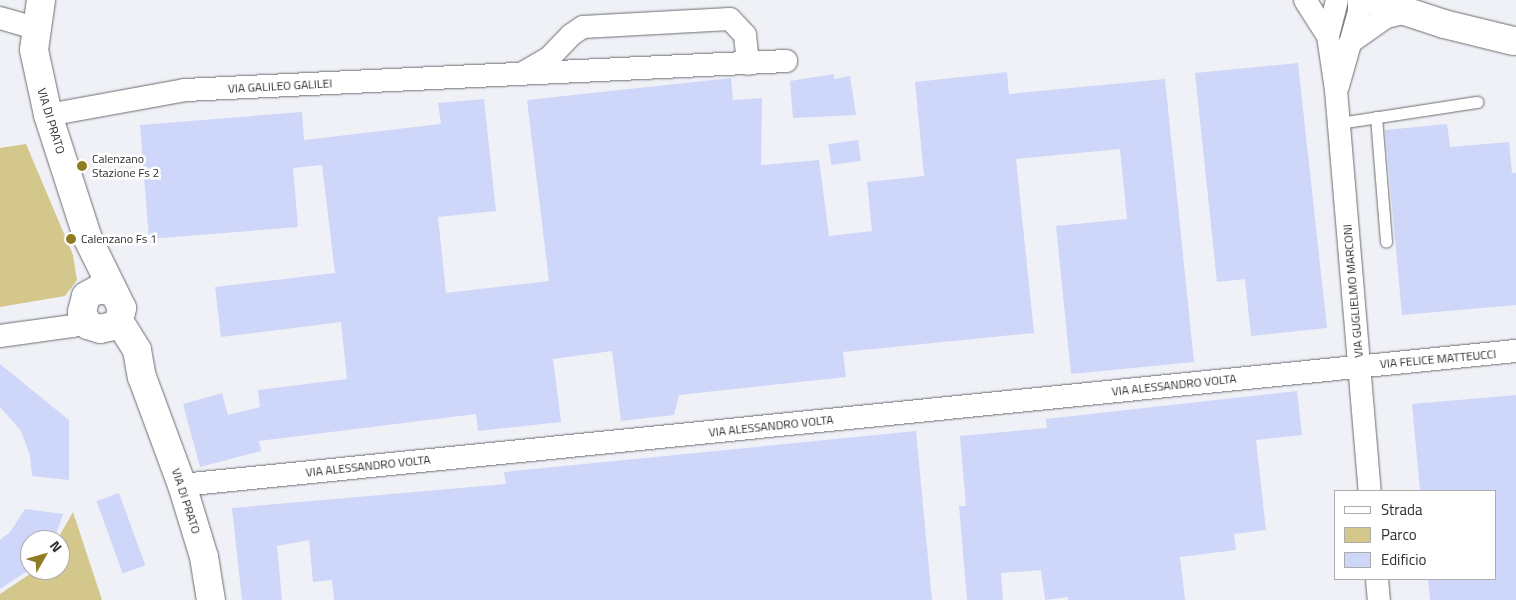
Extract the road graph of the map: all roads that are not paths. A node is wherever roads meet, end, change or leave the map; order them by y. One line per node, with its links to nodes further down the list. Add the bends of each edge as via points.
1 (41, 0): 8 (main road, VIA DI PRATO)
2 (1305, 0): 9 (street, VIA GUGLIELMO MARCONI)
3 (1336, 0): 9 (street, VIA GUGLIELMO MARCONI)
4 (1360, 0): 10 (street, VIA GUGLIELMO MARCONI)
5 (1371, 0): 6 (main road)
6 (1414, 6): 10 (street, via 1386,17); 11 (main road, via 1444,8)
7 (0, 18): 8 (street)
8 (35, 28): 19 (main road, VIA DI PRATO, via 38,76)
9 (1328, 36): 17 (street, VIA GUGLIELMO MARCONI)
10 (1352, 41): 17 (street, VIA GUGLIELMO MARCONI)
11 (1515, 41)
12 (564, 43): 14 (street, VIA GALILEO GALILEI, via 584,27 730,19 745,35); 15 (street, via 565,62); 16 (street, VIA GALILEO GALILEI, via 549,58)
13 (786, 61): 14 (street, VIA GALILEO GALILEI)
14 (748, 64): 15 (street, VIA GALILEO GALILEI)
15 (578, 73): 16 (street, VIA GALILEO GALILEI)
16 (515, 76): 19 (street, VIA GALILEO GALILEI, via 185,90)
17 (1336, 90): 21 (street, VIA GUGLIELMO MARCONI)
18 (1478, 102): 20 (lane)
19 (48, 115): 23 (main road, VIA DI PRATO)
20 (1376, 117): 21 (lane); 22 (lane)
21 (1339, 123): 27 (street, VIA GUGLIELMO MARCONI)
22 (1386, 242)
23 (103, 291): 24 (main road, VIA DI PRATO, via 122,308); 24 (main road, VIA DI PRATO, via 82,304)
24 (103, 323): 25 (street); 28 (main road, VIA DI PRATO, via 137,350 142,377)
25 (0, 336)
26 (1516, 351): 27 (street, VIA FELICE MATTEUCCI)
27 (1360, 366): 28 (street, VIA ALESSANDRO VOLTA); 29 (street, VIA GUGLIELMO MARCONI)
28 (182, 485): 31 (main road, VIA DI PRATO, via 204,557)
29 (1370, 490)
30 (1377, 580): 32 (street)
31 (211, 600)
32 (1379, 600)

